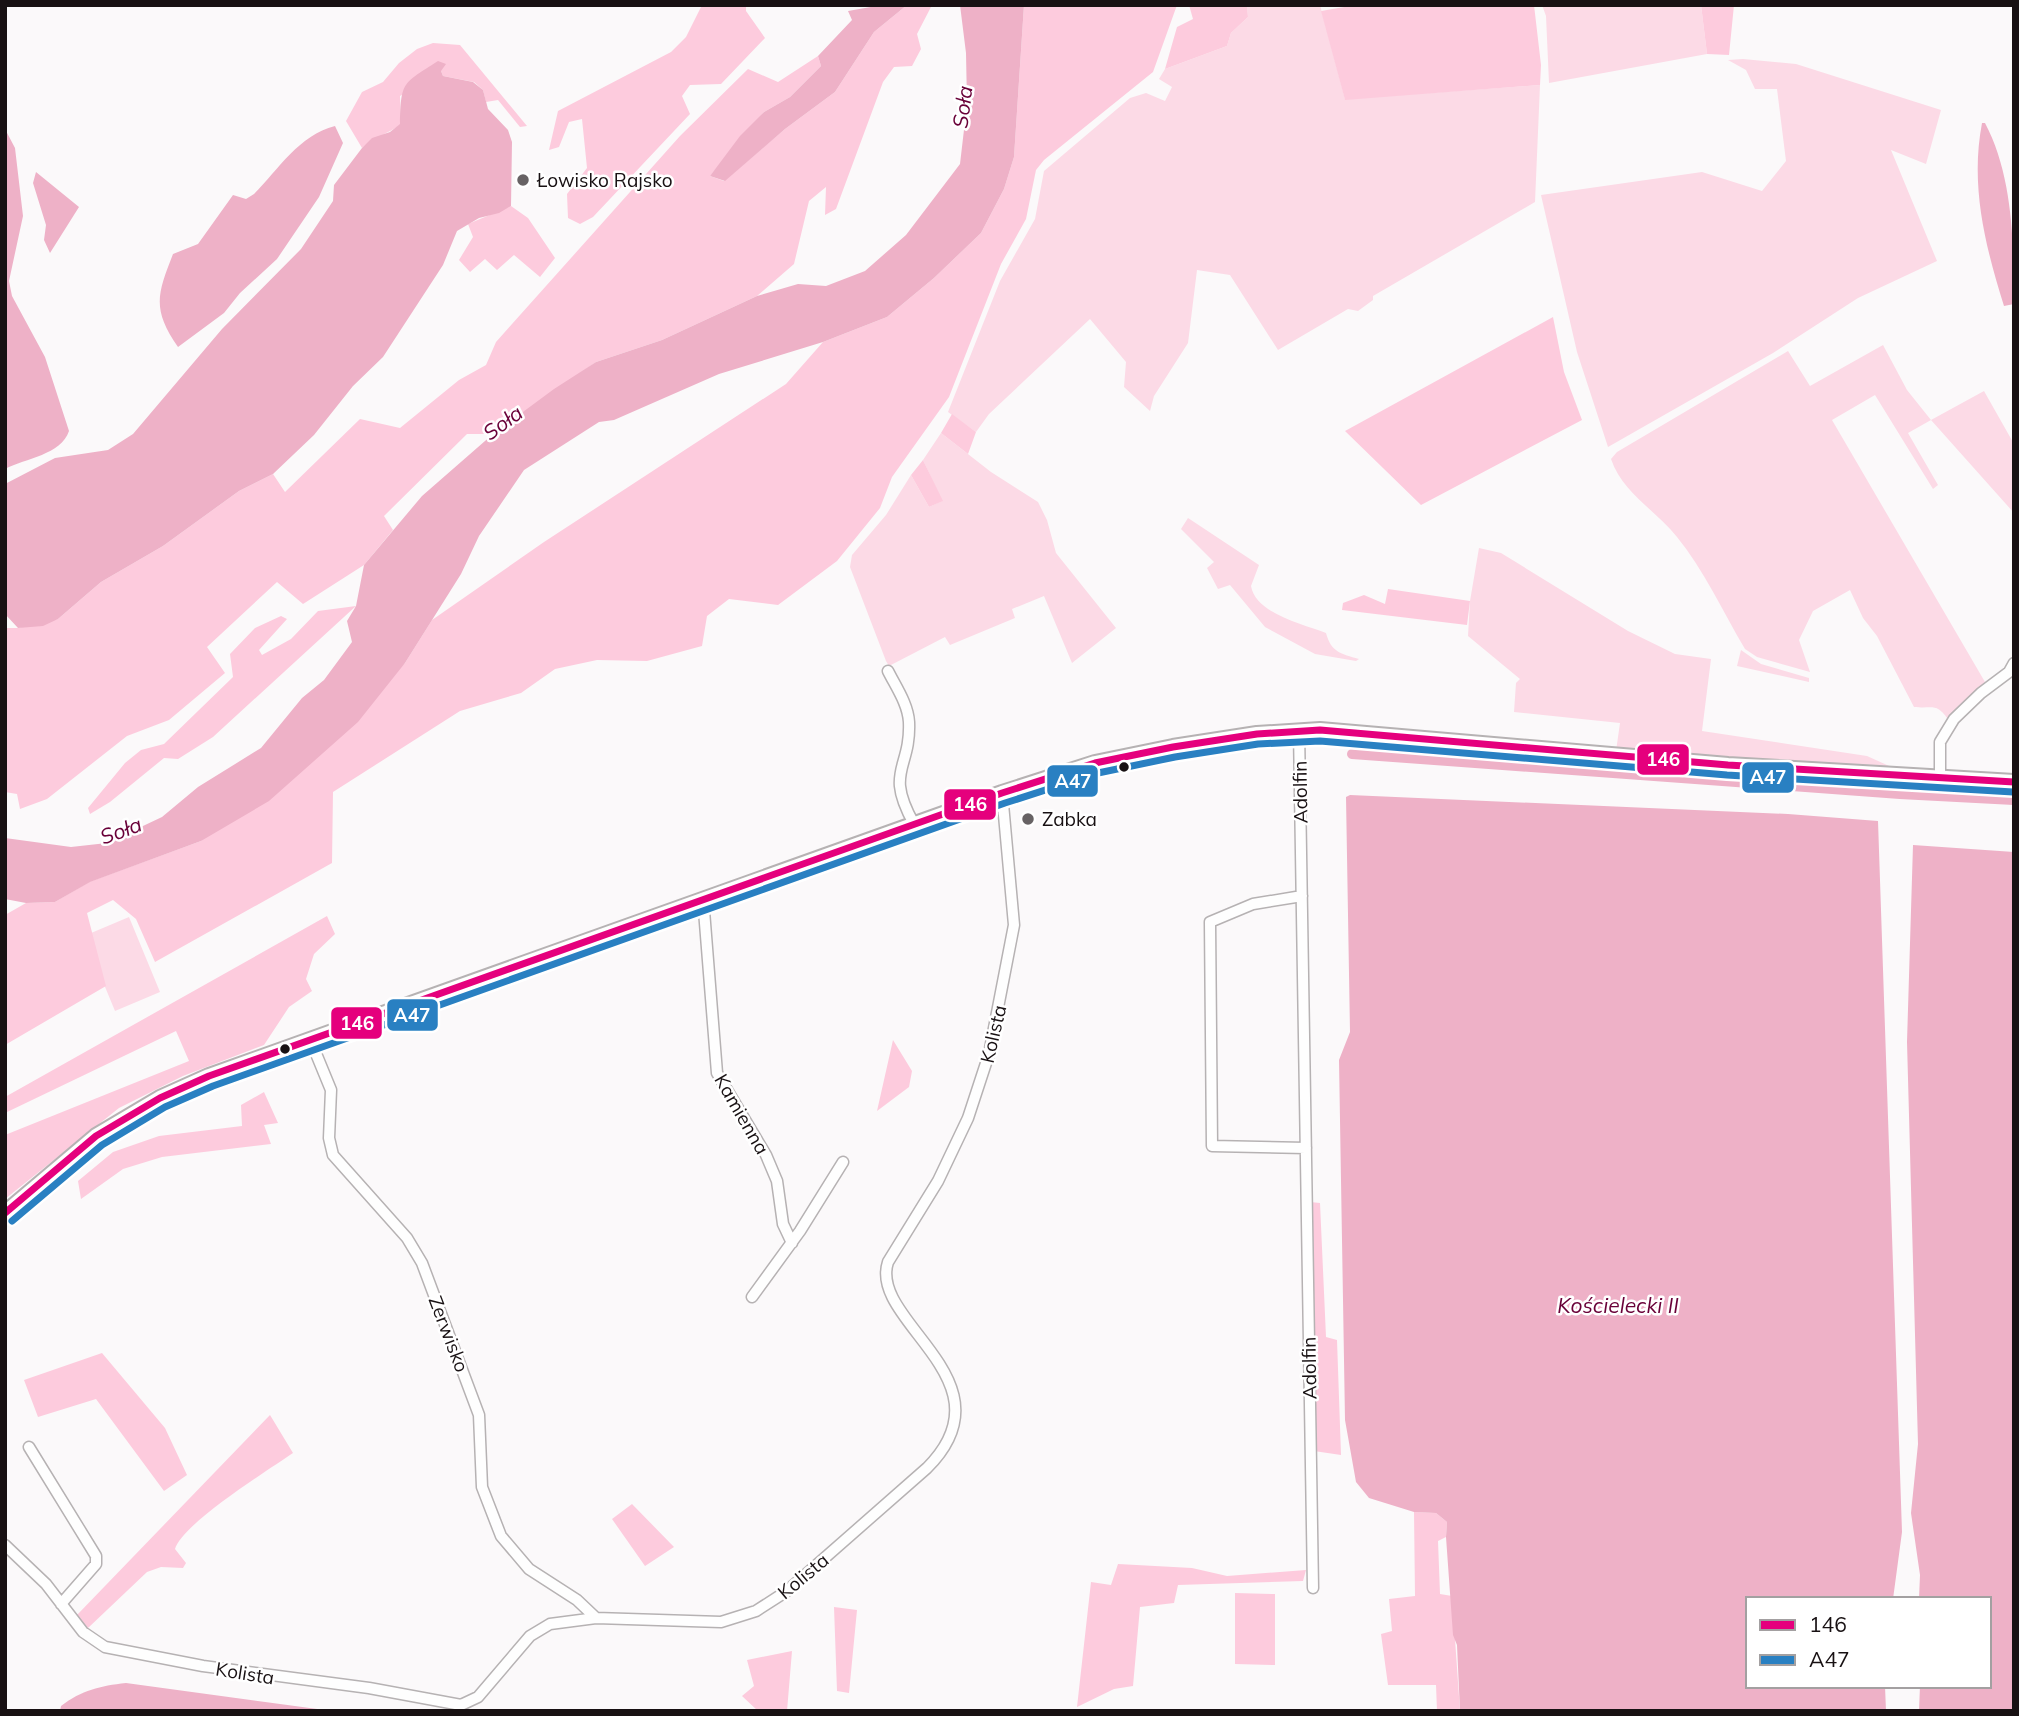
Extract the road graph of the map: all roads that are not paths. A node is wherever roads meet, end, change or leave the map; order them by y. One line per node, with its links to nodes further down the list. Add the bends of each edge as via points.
1 (2014, 663): 4 (street, via 1954,719 1940,743)
2 (888, 671): 7 (street, via 906,706 909,723 898,781)
3 (1299, 730): 4 (main road); 6 (main road, via 1216,739 1119,758); 8 (street, Adolfin)
4 (1940, 778): 5 (main road)
5 (2014, 782)
6 (1002, 793): 7 (main road); 20 (street, Kolista, via 1014,930 989,1054 968,1118 884,1275 893,1299 946,1374 953,1413 946,1445 927,1468 796,1584 756,1611 722,1622)
7 (914, 824): 9 (main road)
8 (1302, 896): 11 (street, Adolfin); 11 (street, via 1252,904 1210,922 1212,1146)
9 (703, 898): 10 (main road); 14 (street, Kamienna, via 717,1073 766,1155)
10 (310, 1038): 13 (main road, via 142,1107 96,1136); 20 (street, Zerwisko, via 331,1090 333,1155 410,1242 434,1293 480,1415 481,1479 494,1523 522,1562)
11 (1306, 1148): 18 (street, Adolfin)
12 (843, 1162): 14 (street)
13 (5, 1213)
14 (792, 1243): 15 (street)
15 (752, 1297)
16 (29, 1447): 19 (street, via 96,1556 96,1564)
17 (5, 1545): 19 (street, Kolista)
18 (1313, 1588)
19 (61, 1604): 21 (street, Kolista, via 89,1637 116,1651)
20 (596, 1618): 21 (street, Kolista, via 563,1620 538,1629)
21 (469, 1707)

